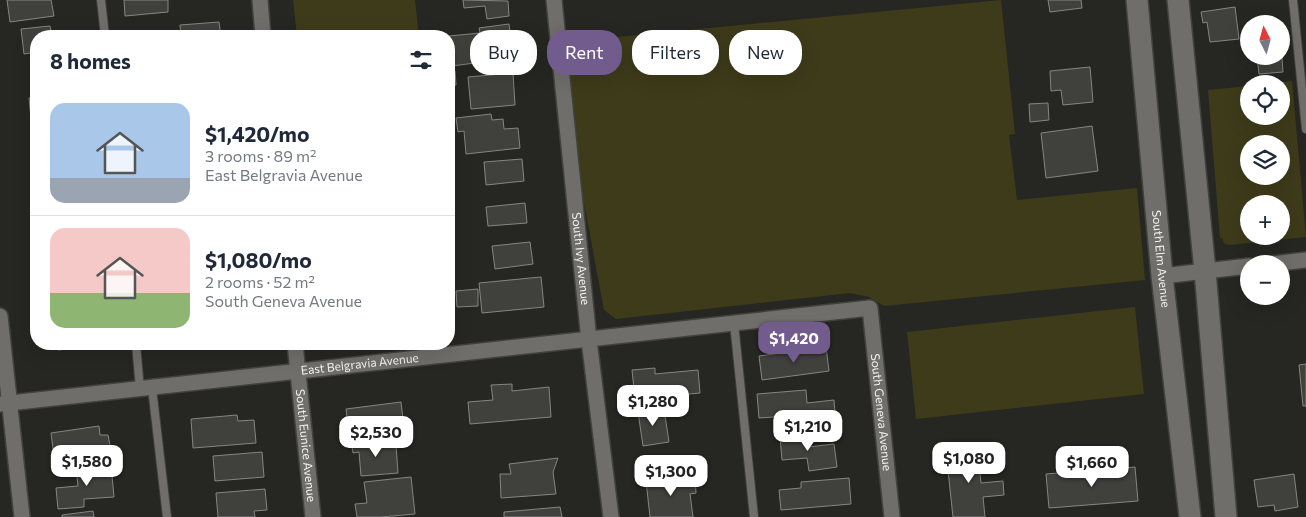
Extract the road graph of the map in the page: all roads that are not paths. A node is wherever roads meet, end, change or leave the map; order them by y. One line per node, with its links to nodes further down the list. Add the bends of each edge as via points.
1 (101, 0): 7 (lane)
2 (260, 0): 8 (street)
3 (554, 0): 18 (street, South Ivy Avenue)
4 (1137, 0): 14 (main road, South Elm Avenue)
5 (1178, 0): 13 (main road)
6 (1292, 0): 9 (lane)
7 (104, 30)
8 (262, 30)
9 (1306, 129)
10 (1306, 260): 11 (street)
11 (1290, 262)
12 (1240, 267): 13 (street)
13 (1204, 271): 14 (street); 31 (main road)
14 (1162, 276): 30 (main road, South Elm Avenue)
15 (870, 308): 17 (street, East Belgravia Avenue); 29 (street, South Geneva Avenue)
16 (0, 316): 23 (street)
17 (734, 324): 18 (street, East Belgravia Avenue); 28 (lane)
18 (589, 340): 21 (street, East Belgravia Avenue); 27 (street, South Ivy Avenue)
19 (137, 350): 22 (lane)
20 (296, 350): 21 (street, South Eunice Avenue)
21 (298, 372): 22 (street, East Belgravia Avenue); 26 (street, South Eunice Avenue)
22 (146, 388): 23 (street, East Belgravia Avenue); 25 (lane)
23 (5, 404): 24 (street)
24 (22, 517)
25 (167, 517)
26 (314, 517)
27 (610, 517)
28 (754, 517)
29 (892, 517)
30 (1190, 517)
31 (1226, 517)

